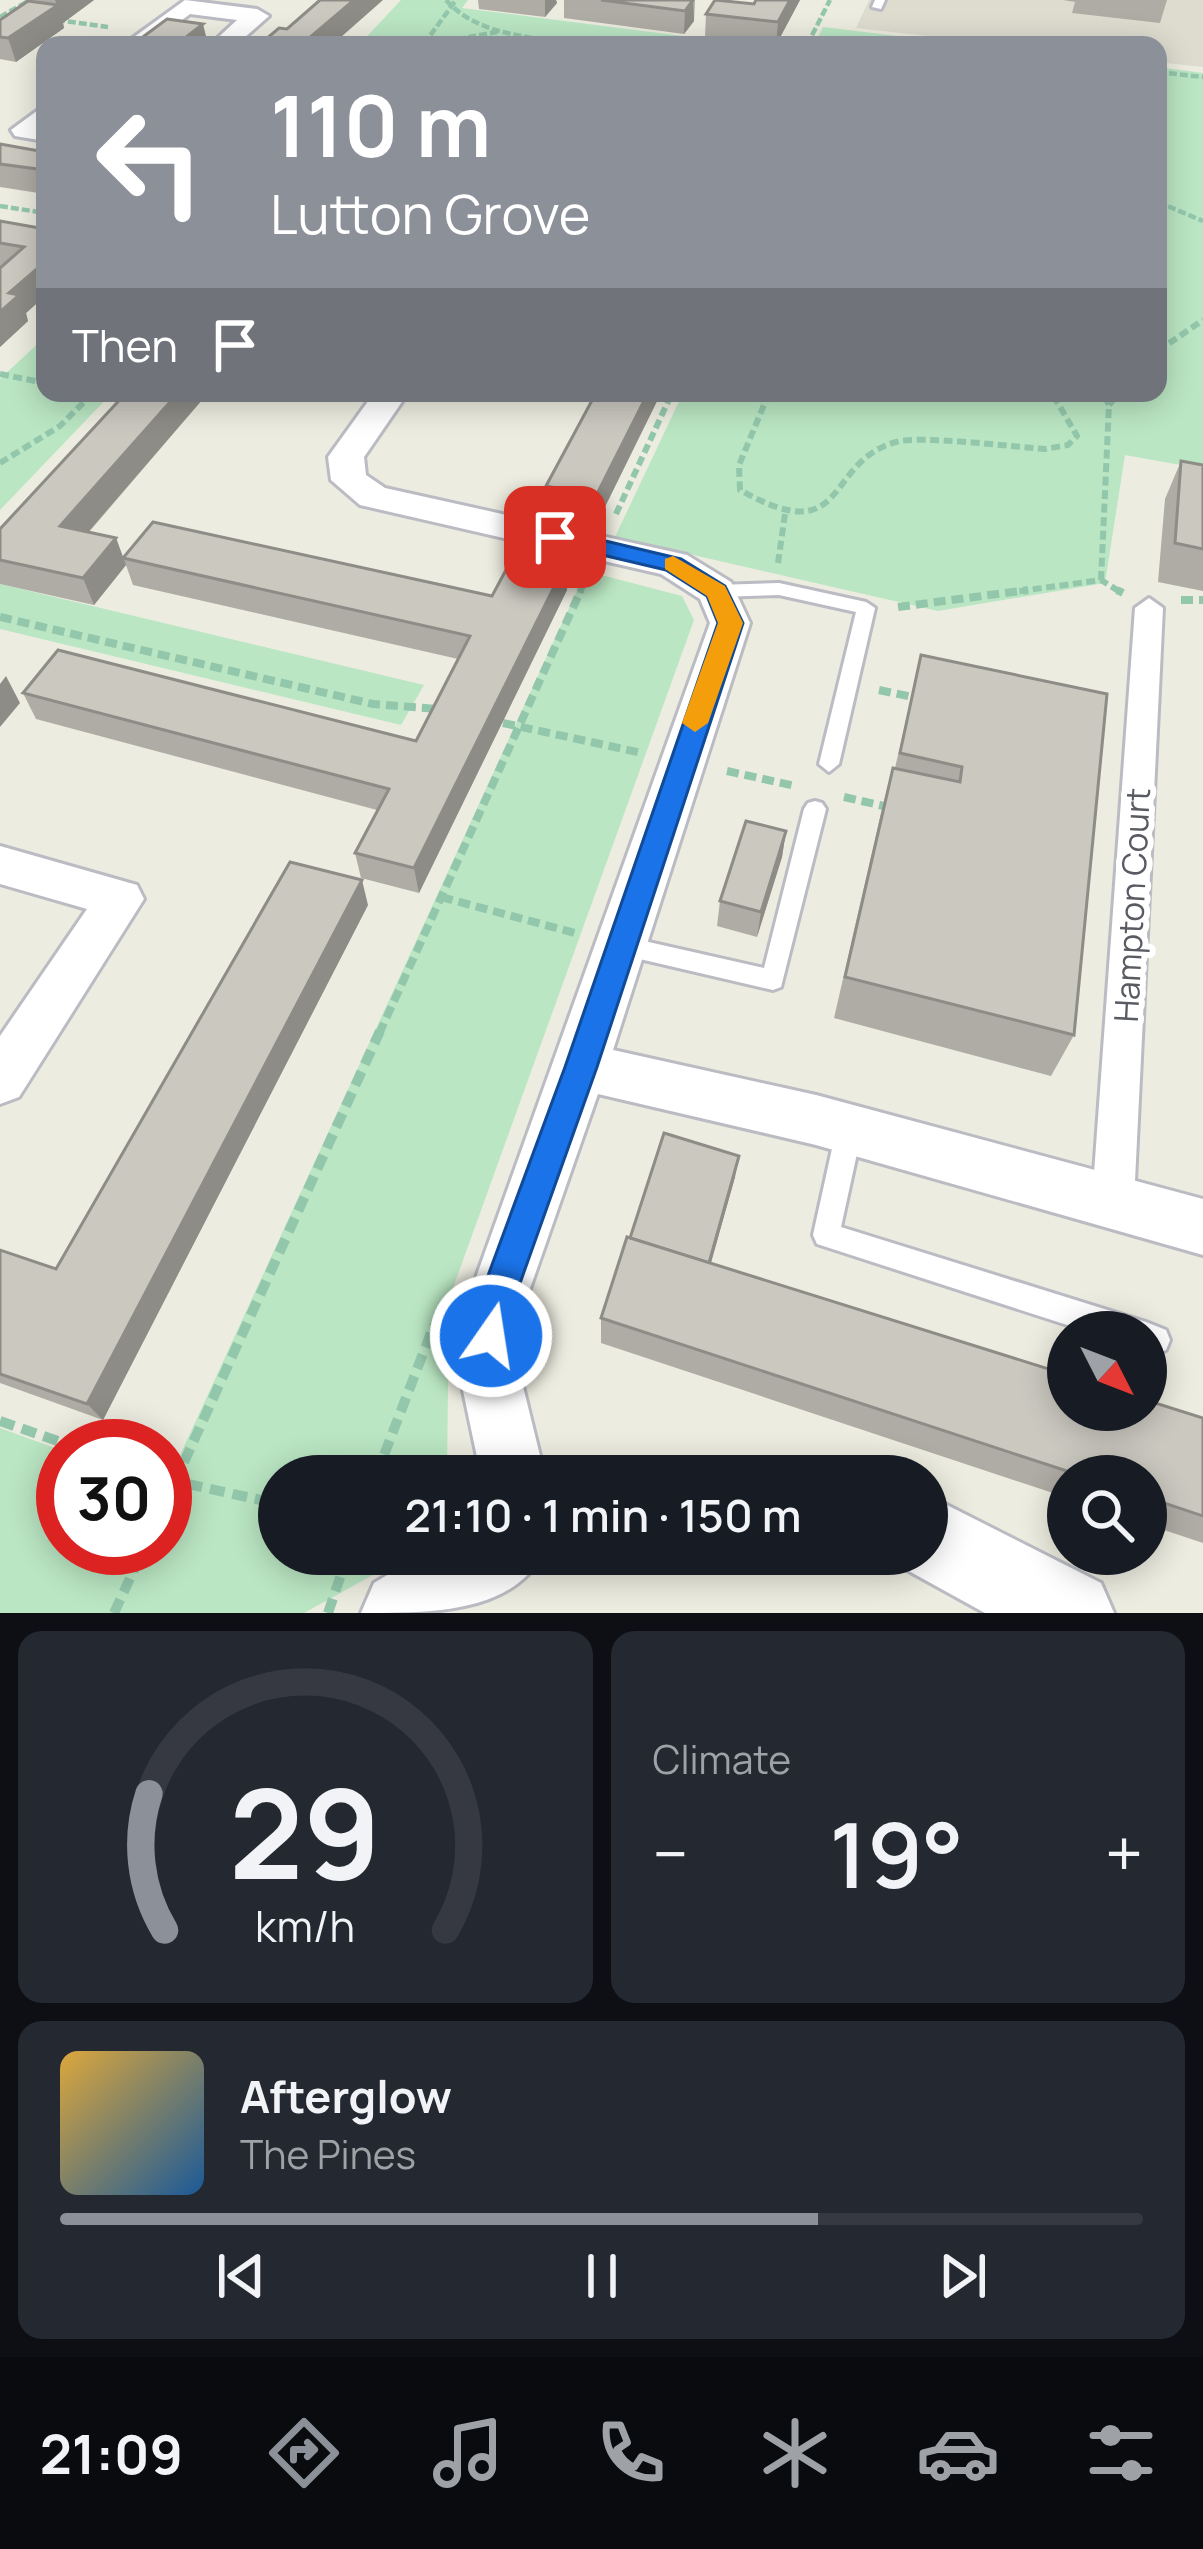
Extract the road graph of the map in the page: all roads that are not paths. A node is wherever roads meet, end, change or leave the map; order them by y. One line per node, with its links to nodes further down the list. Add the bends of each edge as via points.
1 (147, 36): 2 (street, via 185,7 257,16)
2 (233, 36)
3 (385, 402): 4 (street, via 346,457 349,480 373,497 673,564)
4 (717, 592): 6 (lane, via 778,589 866,608); 9 (street, via 730,623)
5 (1149, 608): 14 (street, Hampton Court)
6 (829, 764)
7 (815, 809): 9 (lane, via 773,980)
8 (0, 865): 10 (street, via 120,898)
9 (622, 946): 11 (street)
10 (18, 1020): 12 (street)
11 (581, 1067): 13 (street); 17 (street, via 496,1300 487,1362)
12 (0, 1080)
13 (850, 1126): 14 (street); 16 (lane, via 826,1234)
14 (1113, 1202): 15 (street)
15 (1203, 1227)
16 (1067, 1311)
17 (508, 1455)
18 (948, 1547): 21 (street)
19 (466, 1575): 20 (street)
20 (404, 1613)
21 (1071, 1613)

